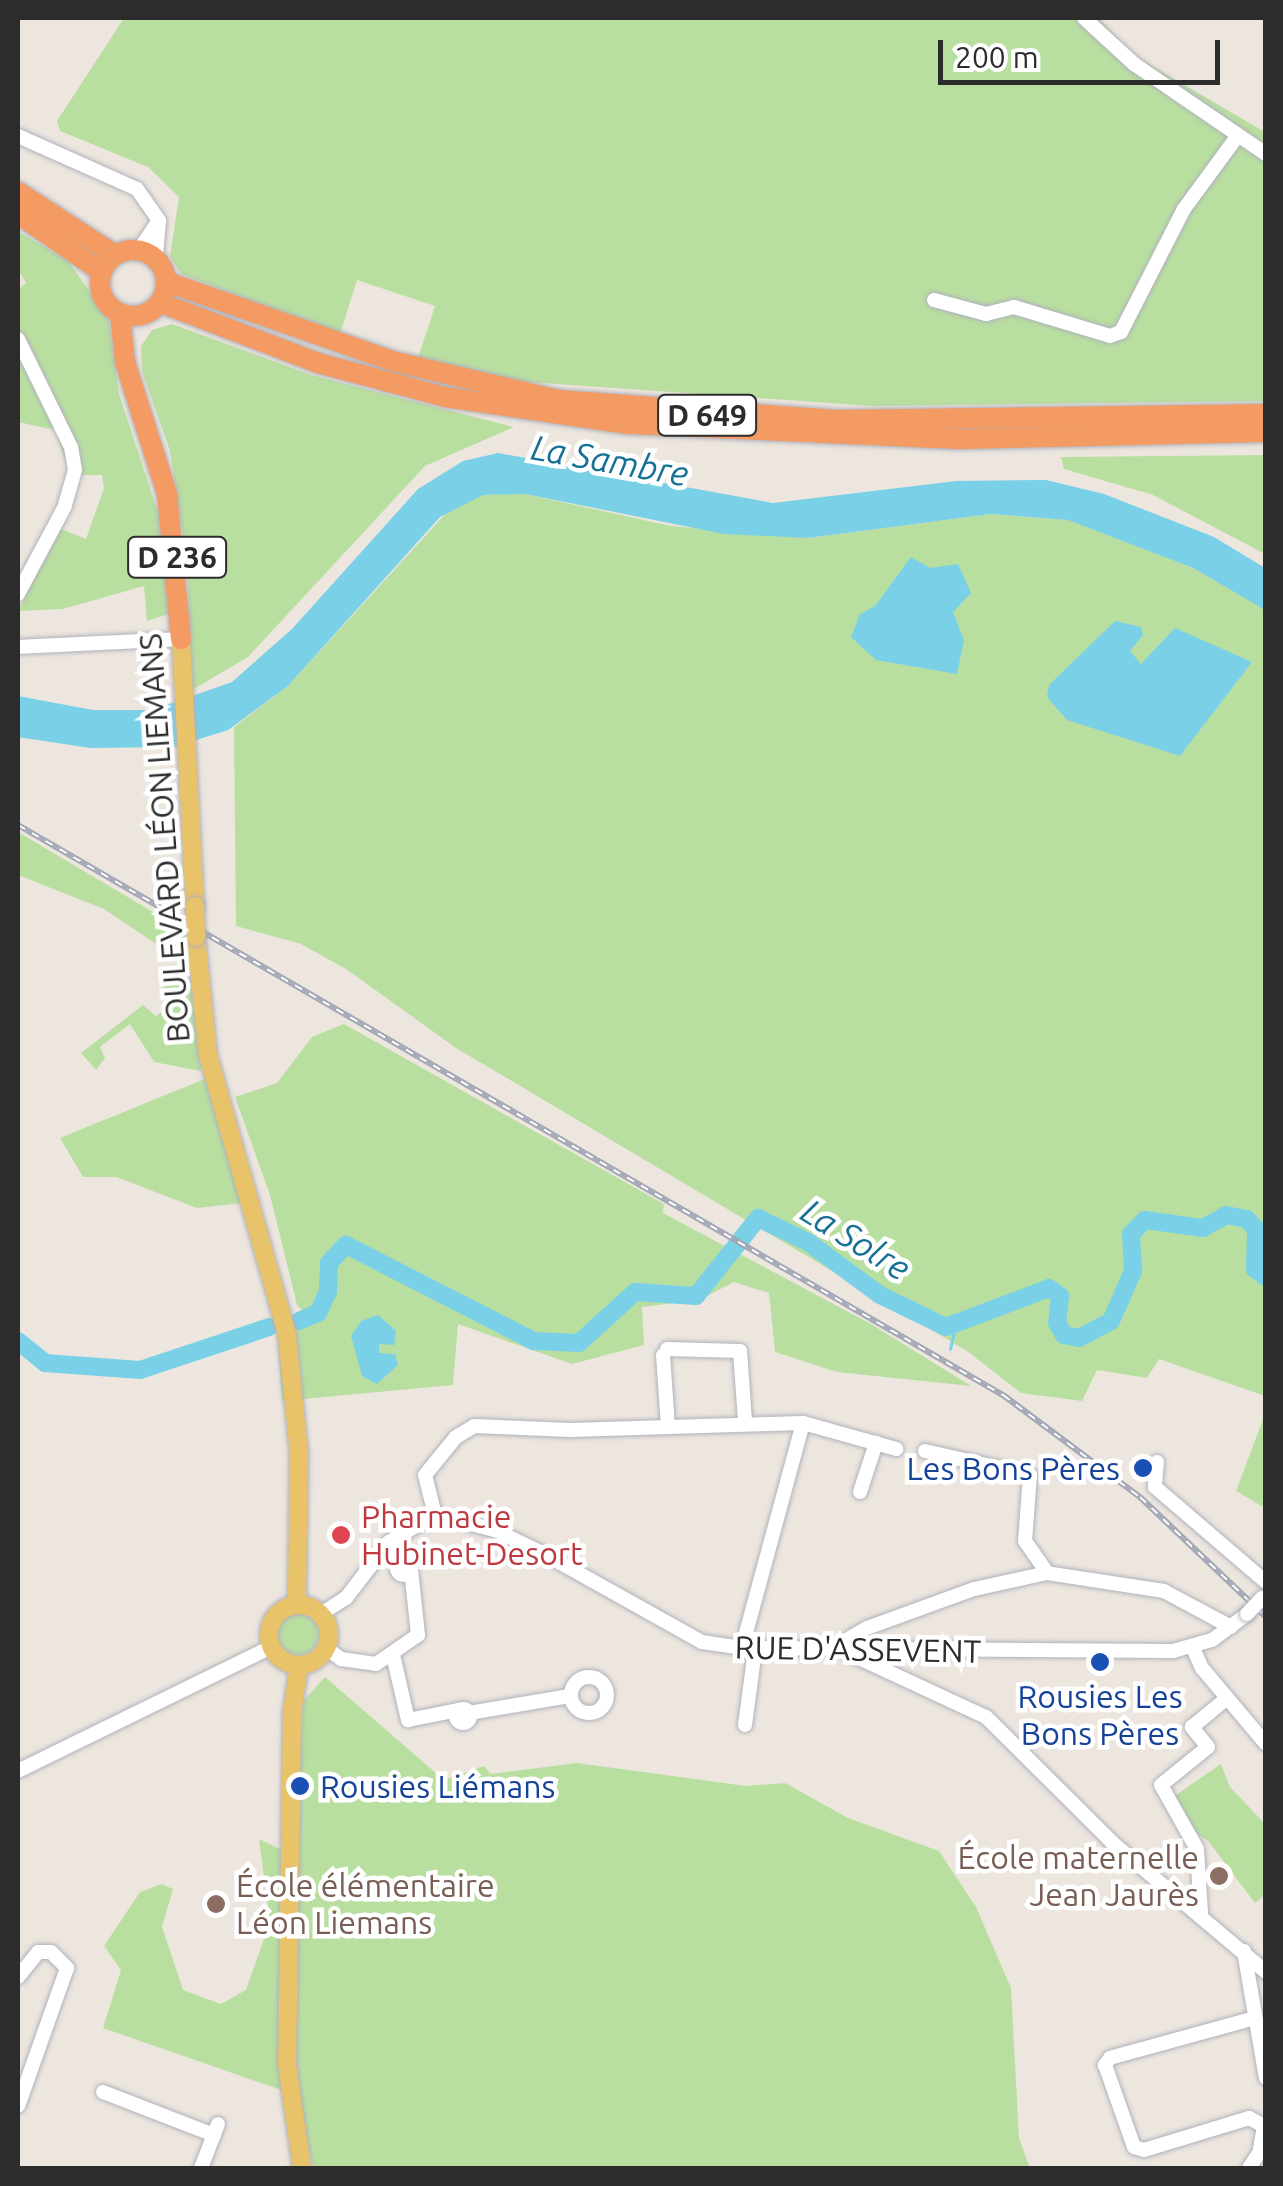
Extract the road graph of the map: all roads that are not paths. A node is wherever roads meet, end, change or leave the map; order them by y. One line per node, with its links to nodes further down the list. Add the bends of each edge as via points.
1 (1084, 18): 3 (street, via 1134,64)
2 (18, 136): 7 (street, via 137,189 159,221)
3 (1236, 138): 4 (street); 11 (street, via 1184,209 1122,332 1110,336 1014,306 986,314)
4 (1266, 154)
5 (18, 192): 8 (highway)
6 (18, 214): 9 (highway)
7 (147, 254): 8 (highway); 10 (highway)
8 (115, 255): 9 (highway)
9 (102, 272): 12 (highway, via 105,301)
10 (164, 292): 12 (highway); 14 (highway, D 649, via 392,362 558,400 836,420); 15 (highway, D 649, via 318,363 445,397 628,424 963,439)
11 (934, 300)
12 (130, 315): 17 (highway, BOULEVARD LÉON LIEMANS / D 236, via 125,362 162,477 176,552)
13 (18, 338): 16 (street, via 72,446 75,470 65,506)
14 (1266, 414)
15 (1266, 432)
16 (18, 594)
17 (181, 640): 18 (street); 32 (main road, BOULEVARD LÉON LIEMANS / D 236, bridge, via 208,1055 287,1336 298,1453)
18 (18, 647)
19 (745, 1421): 20 (street); 21 (street); 21 (street, via 740,1351 665,1352)
20 (802, 1423): 22 (street); 38 (street)
21 (668, 1426): 27 (street, via 474,1426 425,1475)
22 (876, 1443): 23 (street); 26 (street)
23 (896, 1449)
24 (925, 1451): 29 (street, via 1030,1475 1025,1541)
25 (1157, 1462): 30 (street, via 1155,1487)
26 (860, 1492)
27 (436, 1520): 33 (street, via 389,1542 346,1598); 38 (street, RUE D'ASSEVENT, via 495,1530 702,1642)
28 (411, 1569): 40 (street, via 422,1628)
29 (1047, 1573): 34 (street, via 1164,1591); 39 (street, via 974,1589 867,1628 850,1638)
30 (1266, 1582)
31 (1264, 1597): 34 (street, RUE D'ASSEVENT, bridge)
32 (297, 1605): 33 (main road); 35 (main road, via 274,1618)
33 (321, 1614): 36 (main road, via 329,1632)
34 (1231, 1628): 37 (street, RUE D'ASSEVENT)
35 (271, 1647): 41 (main road); 46 (street)
36 (326, 1648): 40 (street, via 362,1664); 41 (main road)
37 (1193, 1648): 39 (street, RUE D'ASSEVENT); 43 (street)
38 (749, 1649): 39 (street, RUE D'ASSEVENT); 44 (street)
39 (848, 1653): 47 (street, via 986,1717 1114,1844)
40 (394, 1655): 42 (street, via 408,1720)
41 (299, 1665): 59 (main road, via 292,1713 287,2064)
42 (570, 1696)
43 (1227, 1698): 45 (street); 47 (street, via 1192,1727 1208,1747 1161,1785 1197,1849)
44 (745, 1725)
45 (1266, 1744)
46 (18, 1771)
47 (1202, 1913): 48 (street)
48 (1244, 1950): 49 (street); 51 (street)
49 (1266, 1972)
50 (18, 1977): 54 (street, via 38,1952 51,1952 67,1968)
51 (1254, 2018): 52 (street); 56 (street, via 1110,2058 1105,2066 1134,2147 1144,2150)
52 (1266, 2078)
53 (103, 2092): 58 (street, via 216,2130)
54 (18, 2106)
55 (1266, 2114): 56 (street)
56 (1249, 2118): 57 (street, via 1264,2126)
57 (1262, 2146): 60 (street)
58 (201, 2168)
59 (302, 2168)
60 (1249, 2168)

